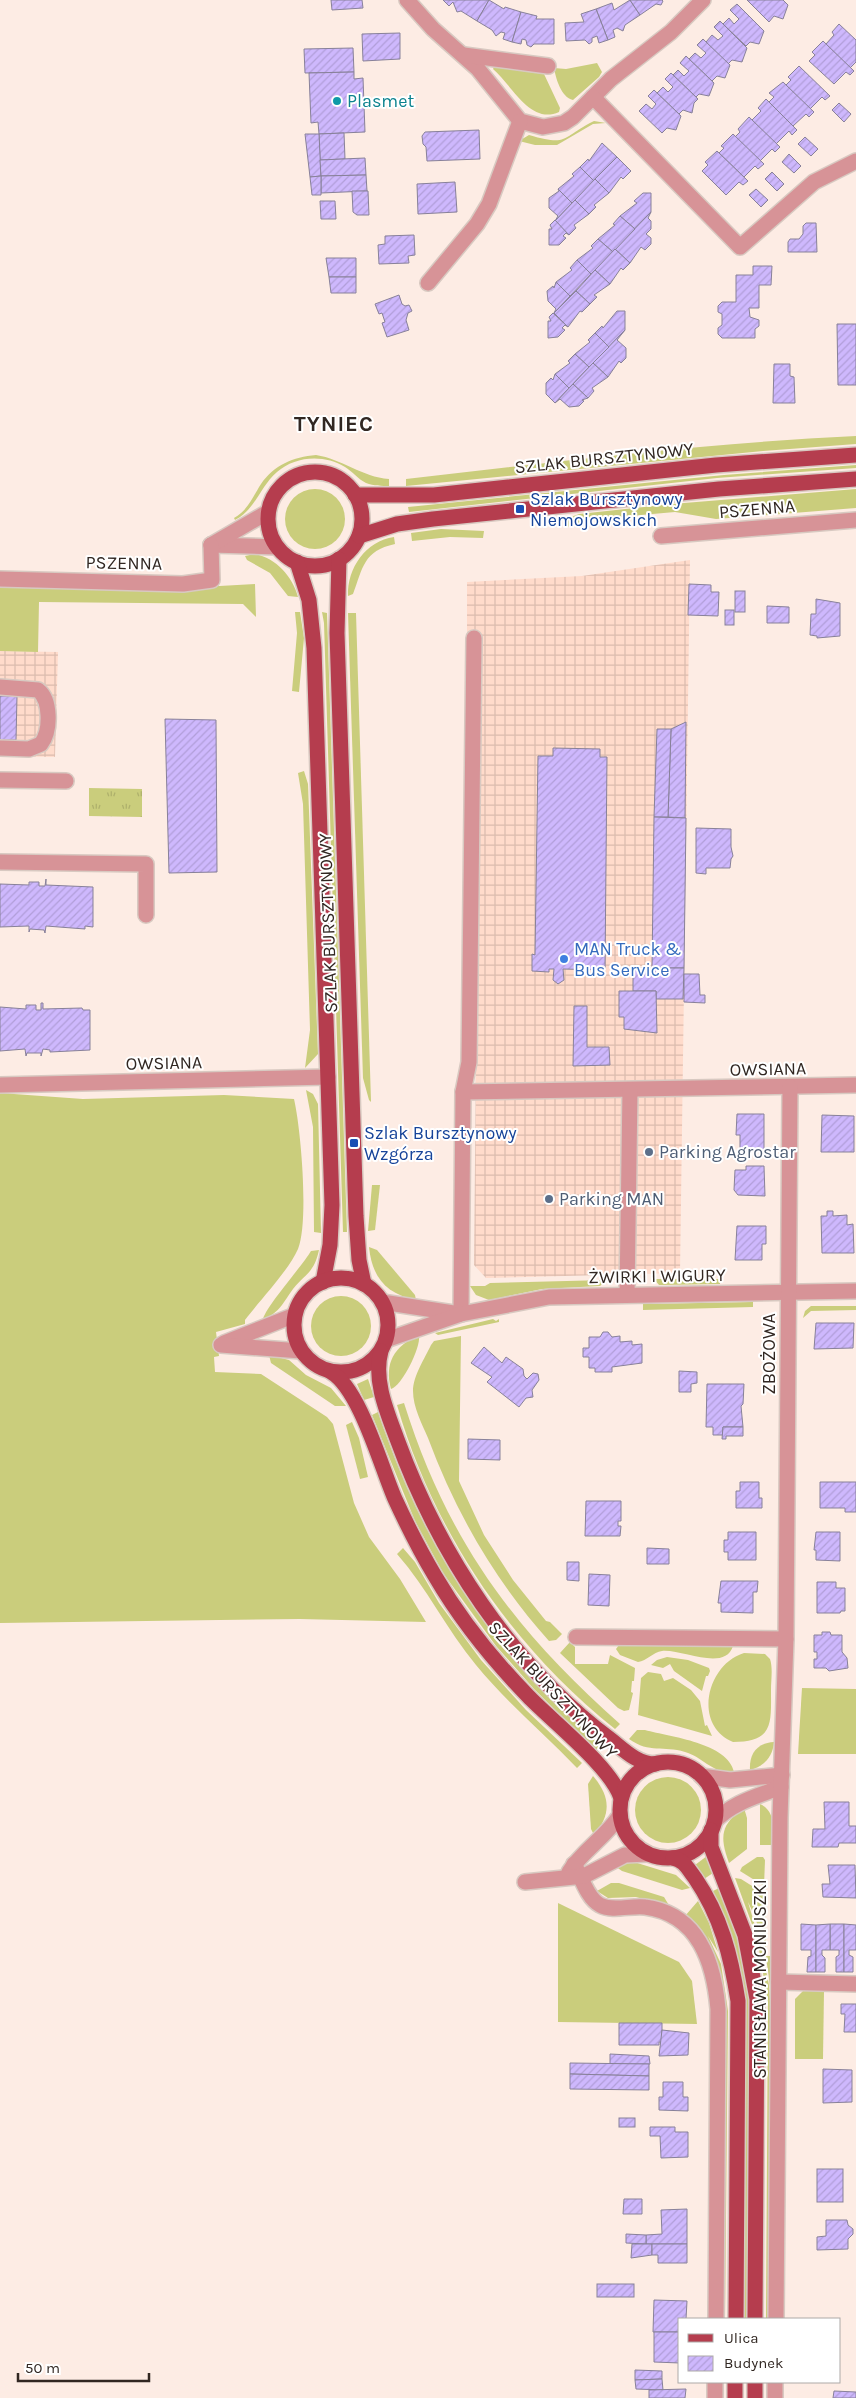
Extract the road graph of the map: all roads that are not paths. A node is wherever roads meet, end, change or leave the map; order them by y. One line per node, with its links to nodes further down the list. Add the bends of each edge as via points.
1 (407, 0): 3 (street, via 433,29)
2 (703, 0): 5 (street, via 671,32 611,79)
3 (464, 55): 4 (street); 6 (street)
4 (548, 66)
5 (594, 97): 6 (street, via 564,123 543,127); 7 (street, via 740,247 814,182)
6 (520, 121): 8 (street, via 489,204 459,248)
7 (856, 161)
8 (428, 283)
9 (856, 455): 11 (main road, SZLAK BURSZTYNOWY, via 716,465 434,495)
10 (856, 478): 14 (main road, via 737,487 433,519 397,524)
11 (355, 495): 12 (main road, via 348,485 334,476 305,472 294,476 277,491); 14 (main road, via 362,515)
12 (268, 512): 16 (street); 17 (main road, via 268,524)
13 (856, 520): 15 (street, PSZENNA)
14 (359, 536): 18 (main road, via 348,553)
15 (661, 536)
16 (211, 545): 17 (street); 20 (street, PSZENNA, via 212,580 183,584)
17 (277, 547): 19 (main road)
18 (339, 559): 19 (main road, via 318,566); 35 (main road, SZLAK BURSZTYNOWY, via 337,633 356,1216)
19 (297, 562): 28 (main road, SZLAK BURSZTYNOWY, via 308,600 314,648)
20 (0, 579)
21 (474, 638): 33 (street, via 469,1062)
22 (0, 687): 23 (street, via 38,690 47,705 46,732 41,744 29,749)
23 (0, 748)
24 (0, 780): 25 (street)
25 (66, 781)
26 (0, 862): 27 (street, via 146,864)
27 (146, 915)
28 (328, 1077): 29 (street, OWSIANA); 34 (main road, SZLAK BURSZTYNOWY, via 332,1224)
29 (0, 1085)
30 (856, 1085): 31 (street, OWSIANA)
31 (790, 1087): 32 (street, OWSIANA); 37 (street, ZBOŻOWA)
32 (630, 1090): 33 (street, OWSIANA); 38 (street)
33 (463, 1092): 40 (street)
34 (323, 1282): 35 (main road, via 344,1278); 41 (main road, via 305,1295)
35 (364, 1284): 39 (main road)
36 (856, 1290): 37 (street, ŻWIRKI I WIGURY)
37 (788, 1292): 38 (street, ŻWIRKI I WIGURY); 45 (street, ZBOŻOWA)
38 (627, 1295): 40 (street, ŻWIRKI I WIGURY, via 549,1297)
39 (382, 1302): 40 (street, ŻWIRKI I WIGURY); 42 (main road, via 388,1321)
40 (461, 1314): 42 (street, ŻWIRKI I WIGURY)
41 (295, 1315): 43 (main road, via 296,1340); 43 (street, via 221,1344)
42 (384, 1346): 44 (main road, via 365,1366 354,1371); 48 (main road, SZLAK BURSZTYNOWY, via 379,1378 391,1423 421,1499 456,1565 492,1618 544,1679 603,1734 642,1762)
43 (301, 1351): 44 (main road, via 314,1364)
44 (332, 1372): 51 (main road, SZLAK BURSZTYNOWY, via 344,1382 361,1414 407,1526 436,1578 489,1652 527,1696 599,1766)
45 (786, 1622): 47 (street, STANISŁAWA MONIUSZKI)
46 (576, 1637): 47 (street)
47 (786, 1639): 50 (street, STANISŁAWA MONIUSZKI)
48 (655, 1764): 49 (main road, via 680,1764); 51 (main road, via 634,1777)
49 (701, 1776): 50 (street); 53 (main road, via 714,1798)
50 (781, 1781): 53 (street, via 722,1813); 58 (street, STANISŁAWA MONIUSZKI)
51 (622, 1798): 52 (main road)
52 (620, 1815): 54 (main road, via 629,1838); 56 (street)
53 (713, 1826): 55 (main road, via 696,1849); 62 (main road, STANISŁAWA MONIUSZKI, via 711,1847 745,1935 757,1999)
54 (648, 1854): 55 (main road); 56 (street, via 625,1855)
55 (672, 1858): 61 (main road, STANISŁAWA MONIUSZKI, via 685,1865 720,1922 738,2001)
56 (577, 1870): 57 (street, via 565,1877); 60 (street, via 599,1905 608,1908 647,1907 678,1920 695,1934 711,1962 718,2009)
57 (525, 1882)
58 (779, 1982): 59 (street); 63 (street, STANISŁAWA MONIUSZKI)
59 (856, 1984)
60 (716, 2318)
61 (736, 2318)
62 (755, 2318)
63 (776, 2318)
64 (715, 2383): 68 (street)
65 (735, 2383): 69 (main road)
66 (755, 2383): 70 (main road)
67 (775, 2383): 71 (street)
68 (715, 2398)
69 (735, 2398)
70 (755, 2398)
71 (775, 2398)

